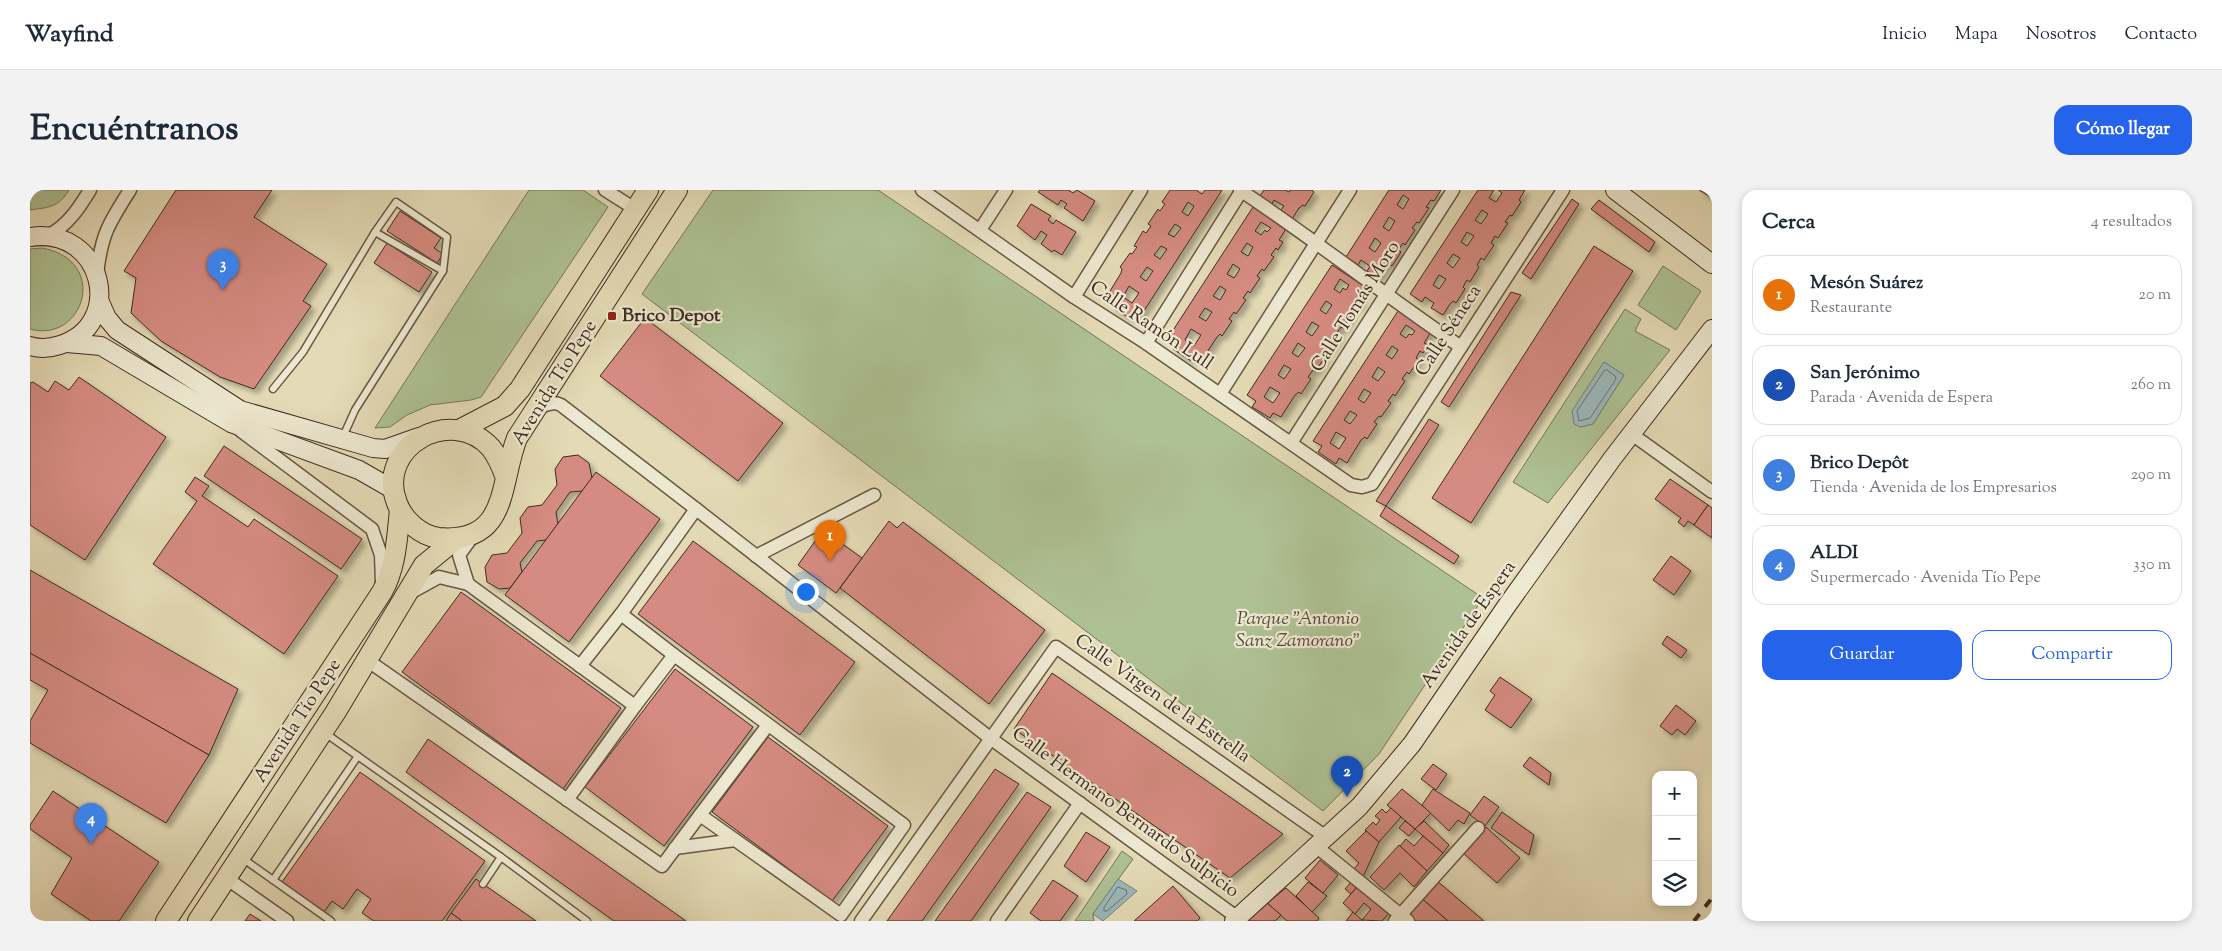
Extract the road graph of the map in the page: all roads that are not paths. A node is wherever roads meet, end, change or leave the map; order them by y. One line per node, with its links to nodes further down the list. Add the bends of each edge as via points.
1 (90, 190): 18 (street, via 78,210 61,229)
2 (130, 190): 22 (street, via 108,224 100,247)
3 (605, 190): 14 (street)
4 (648, 190): 14 (main road, Avenida Tío Pepe)
5 (678, 190): 31 (main road, Avenida Tío Pepe)
6 (922, 190): 15 (street, Calle Ramón Lull)
7 (1006, 190): 15 (street)
8 (1141, 190): 24 (street)
9 (1241, 190): 19 (street); 28 (street)
10 (1350, 190): 19 (street)
11 (1452, 190): 23 (street, Calle Tomás Moro)
12 (1563, 190): 30 (street, Calle Séneca)
13 (1615, 190): 20 (street)
14 (635, 210): 37 (main road, Avenida Tío Pepe, via 520,389 505,406)
15 (980, 230): 24 (street, Calle Ramón Lull)
16 (376, 232): 21 (lane); 21 (lane, via 396,202 447,237); 32 (lane, via 303,352)
17 (30, 236): 18 (street)
18 (49, 236): 22 (street, via 70,242 83,252)
19 (1317, 242): 23 (street); 33 (street)
20 (1712, 264)
21 (443, 271): 40 (lane, via 354,410)
22 (97, 275): 25 (street)
23 (1386, 295): 30 (street); 41 (street, Calle Tomás Moro)
24 (1074, 297): 28 (street, Calle Ramón Lull)
25 (99, 300): 27 (street, via 93,318 82,333); 40 (street, via 117,330 240,410)
26 (1712, 329): 39 (street, Avenida de Espera)
27 (67, 343): 29 (street, via 52,347); 36 (street, via 100,346)
28 (1146, 343): 33 (street, Calle Ramón Lull)
29 (30, 346)
30 (1461, 347): 43 (street, Calle Séneca, via 1372,484)
31 (558, 374): 34 (street, via 554,391); 35 (main road, Avenida Tío Pepe)
32 (272, 389)
33 (1220, 394): 41 (street, Calle Ramón Lull)
34 (557, 403): 35 (street); 47 (street, Calle Hermano Bernardo Sulpicio)
35 (535, 410): 42 (main road, Avenida Tío Pepe, via 517,438)
36 (230, 423): 44 (street, via 359,470); 53 (street, via 372,529 381,555)
37 (459, 430): 38 (main road); 42 (main road, via 476,436 490,448)
38 (429, 433): 40 (street, via 385,449); 44 (main road, via 417,439 398,461)
39 (1632, 435): 45 (street); 69 (street, Avenida de Espera, via 1412,744 1359,807)
40 (342, 440)
41 (1291, 443): 43 (street, Calle Ramón Lull, via 1351,485)
42 (506, 478): 49 (main road, via 498,510)
43 (1362, 487)
44 (394, 490): 48 (main road)
45 (1712, 492)
46 (874, 495): 51 (street)
47 (696, 509): 51 (street, Calle Hermano Bernardo Sulpicio); 55 (street)
48 (400, 510): 50 (main road, via 414,527 433,538); 53 (main road, Avenida Tío Pepe, via 390,578)
49 (476, 533): 50 (main road); 52 (street, via 459,555)
50 (456, 540): 54 (main road, Avenida Tío Pepe, via 424,564)
51 (756, 556): 62 (street, Calle Hermano Bernardo Sulpicio)
52 (468, 584): 54 (street, via 439,577); 58 (street)
53 (382, 592): 78 (main road, Avenida Tío Pepe)
54 (405, 596): 57 (main road, Avenida Tío Pepe)
55 (621, 614): 56 (street); 58 (street)
56 (674, 655): 59 (street); 60 (street)
57 (367, 660): 61 (main road, Avenida Tío Pepe); 64 (street)
58 (580, 666): 59 (street)
59 (636, 706): 64 (street)
60 (768, 725): 66 (street); 68 (street, via 904,825 841,915)
61 (322, 731): 63 (lane); 71 (main road, Avenida Tío Pepe)
62 (990, 738): 65 (street, Calle Hermano Bernardo Sulpicio); 69 (street, Calle Virgen de la Estrella, via 1056,647); 83 (street, Calle Virgen de la Estrella)
63 (358, 756): 72 (lane); 74 (lane)
64 (567, 800): 70 (street, via 662,866)
65 (1080, 803): 76 (street, Calle Hermano Bernardo Sulpicio); 84 (street)
66 (700, 814): 68 (street); 70 (street)
67 (1478, 828): 77 (street)
68 (735, 840): 70 (street)
69 (1321, 842): 76 (street, Avenida de Espera); 77 (street)
70 (675, 848)
71 (239, 856): 73 (main road, Avenida Tío Pepe); 74 (lane)
72 (501, 857): 75 (lane); 82 (lane)
73 (226, 878): 79 (main road, Avenida Tío Pepe); 80 (street)
74 (273, 880): 81 (lane)
75 (483, 884)
76 (1236, 919)
77 (1401, 919)
78 (166, 921)
79 (198, 921)
80 (287, 921)
81 (331, 921)
82 (587, 921)
83 (861, 921)
84 (997, 921)

